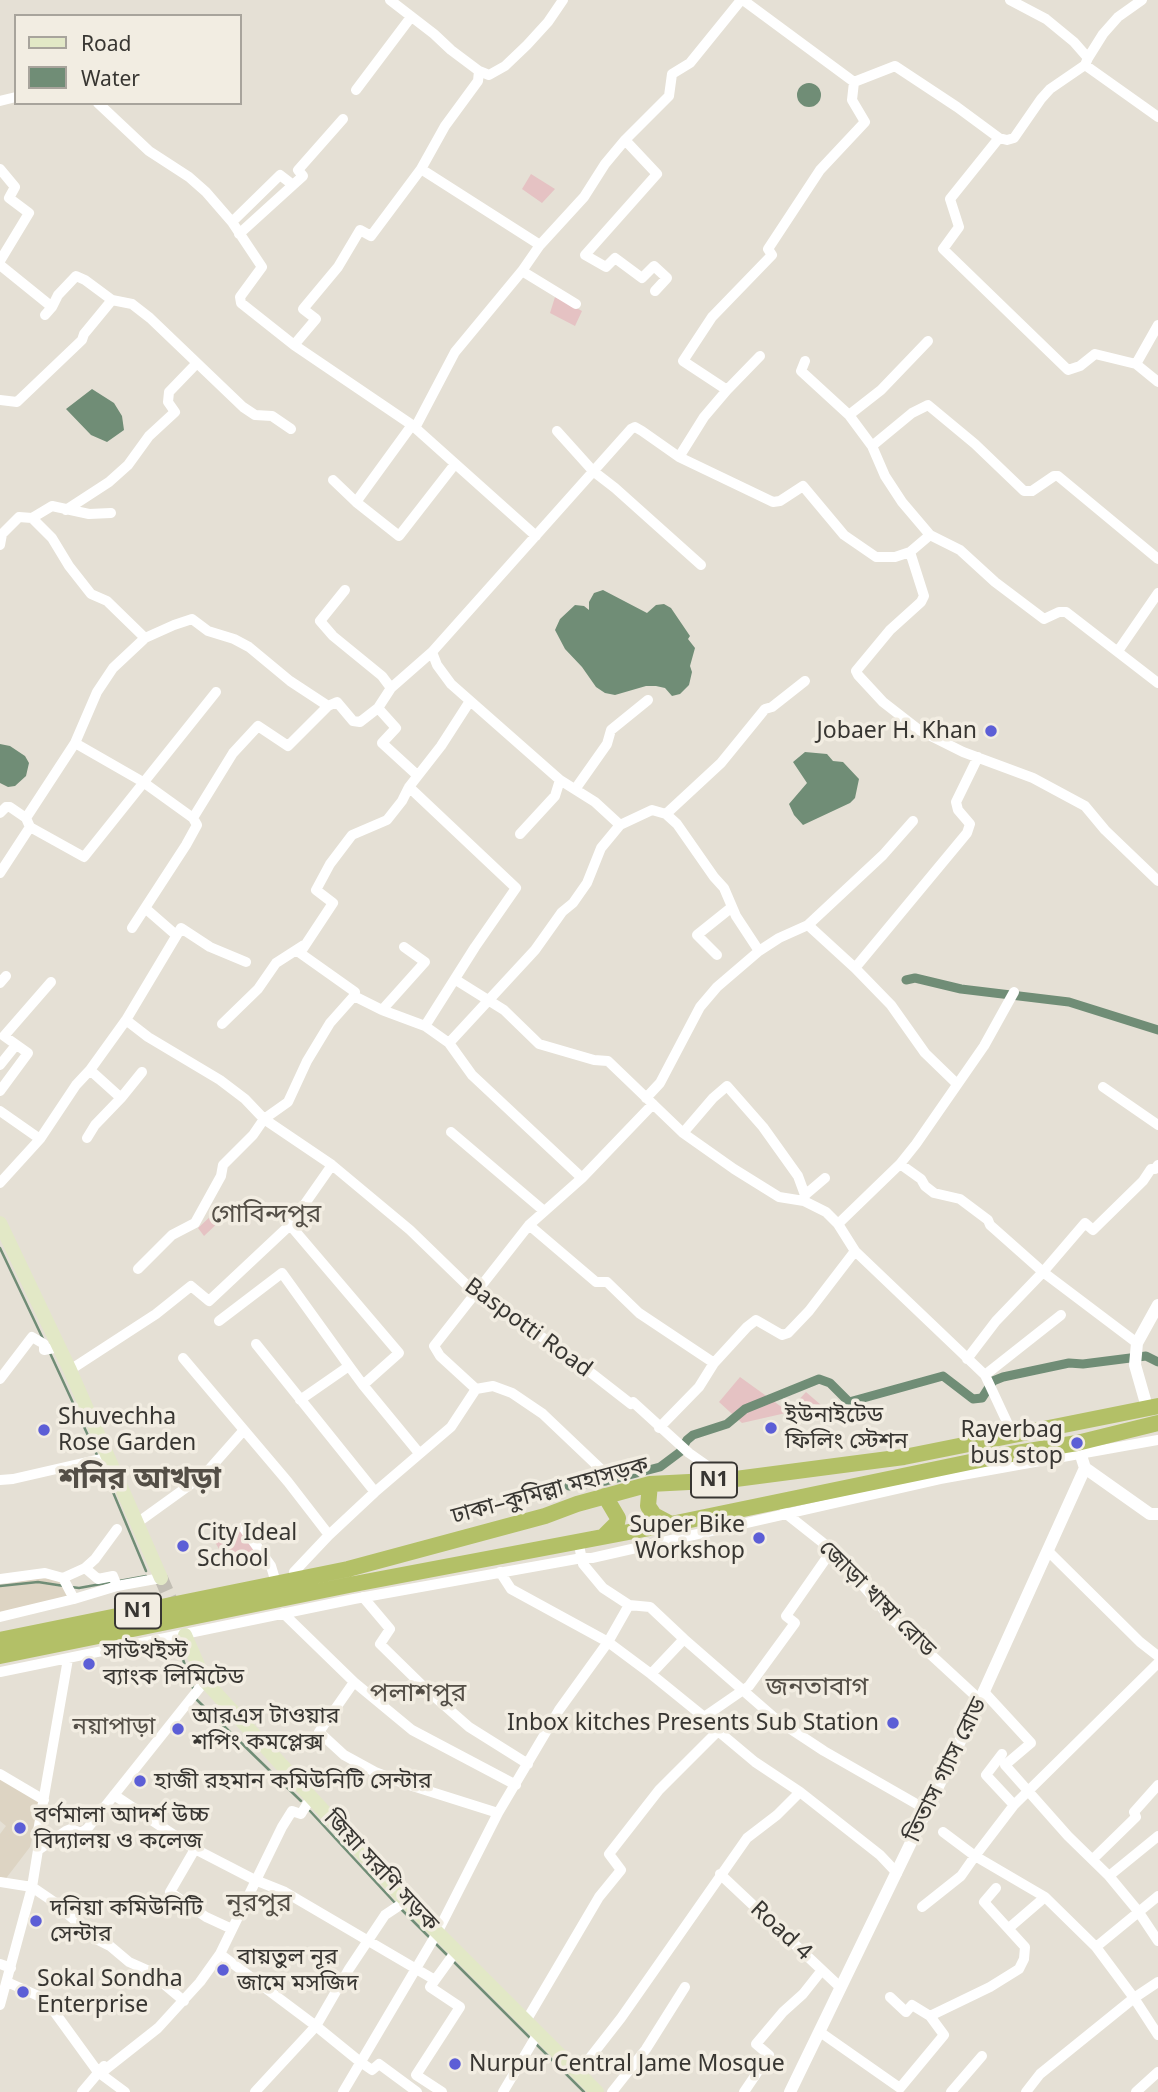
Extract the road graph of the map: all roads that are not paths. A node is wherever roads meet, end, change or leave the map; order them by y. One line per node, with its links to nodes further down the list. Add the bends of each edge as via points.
1 (390, 0): 6 (street)
2 (564, 0): 8 (street, via 505,66 489,75)
3 (742, 0): 9 (street); 15 (street, via 690,64 672,74 668,96)
4 (1010, 0): 7 (street, via 1046,19 1074,43)
5 (1142, 0): 7 (street, via 1118,17)
6 (411, 17): 8 (street); 10 (street)
7 (1087, 62): 12 (street); 14 (street, via 1050,89 1014,138)
8 (479, 71): 17 (street, via 478,81)
9 (854, 82): 14 (street, via 895,66); 37 (street, via 852,100 865,122 820,170 768,248 772,255 712,317 683,360)
10 (356, 90)
11 (100, 105): 19 (street, via 149,151 206,192)
12 (1158, 117)
13 (343, 119): 18 (street, via 299,170 303,176)
14 (999, 138): 35 (street, via 950,199 959,227 943,249 1068,370 1095,354)
15 (625, 140): 21 (street, via 584,197); 24 (street, via 657,174 585,255 606,267 615,258 642,278 654,266 667,278)
16 (0, 169): 22 (street, via 15,187 9,198 29,213)
17 (421, 169): 21 (street); 31 (street, via 371,236 360,230 338,267 303,309 316,319)
18 (293, 185): 19 (street, via 280,175); 20 (street)
19 (232, 222): 20 (street)
20 (239, 234): 31 (street, via 262,267 240,297 242,303)
21 (540, 245): 23 (street)
22 (0, 263): 27 (street)
23 (523, 271): 26 (street); 40 (street, via 455,352)
24 (655, 291)
25 (113, 300): 27 (street, via 76,276); 34 (street, via 140,309); 38 (street, via 82,340 17,402)
26 (576, 304)
27 (52, 307): 28 (street)
28 (45, 315)
29 (1158, 325): 35 (street)
30 (928, 341): 39 (street, via 881,390)
31 (294, 345): 40 (street)
32 (760, 356): 37 (street)
33 (805, 361): 39 (street, via 801,371)
34 (197, 364): 41 (street, via 249,412 272,416); 49 (street, via 169,391 168,402 175,412 149,436 128,465)
35 (1136, 364): 36 (street)
36 (1158, 382)
37 (727, 390): 44 (street)
38 (0, 400)
39 (849, 415): 43 (street)
40 (413, 427): 45 (street); 48 (street)
41 (291, 429)
42 (557, 431): 46 (street)
43 (872, 446): 52 (street, via 885,476); 56 (street, via 912,412 928,405 1024,491 1058,476)
44 (679, 457): 46 (street, via 635,427); 55 (street, via 773,502 803,486 844,535 876,557)
45 (456, 464): 48 (street, via 399,536); 53 (street)
46 (593, 471): 53 (street); 57 (street)
47 (333, 480): 48 (street)
48 (356, 502)
49 (66, 510): 50 (street); 51 (street, via 52,506)
50 (110, 513)
51 (32, 518): 54 (street, via 19,517 2,534); 60 (street, via 52,538 91,594 107,601)
52 (930, 535): 55 (street); 61 (street, via 960,550 1044,619 1066,612)
53 (536, 536): 62 (street)
54 (0, 545)
55 (910, 552): 72 (street, via 923,596 920,603 856,671 883,702 919,730)
56 (1158, 559)
57 (701, 565)
58 (345, 590): 65 (street, via 320,621)
59 (1158, 593): 61 (street)
60 (145, 638): 69 (street, via 192,619 208,631 248,647); 71 (street, via 113,668 97,692)
61 (1118, 651): 64 (street)
62 (432, 652): 65 (street); 68 (street, via 451,684)
63 (805, 681): 79 (street, via 765,709 721,763)
64 (1158, 683)
65 (391, 688): 70 (street)
66 (216, 692): 75 (street)
67 (648, 700): 77 (street, via 611,730 607,744)
68 (470, 701): 73 (street); 74 (street)
69 (328, 706): 70 (street, via 337,702 360,722); 80 (street, via 288,746 258,726 233,753)
70 (378, 708): 73 (street, via 396,727 382,743)
71 (75, 743): 75 (street); 82 (street)
72 (978, 757): 86 (street, via 1042,782 1084,806); 97 (street, via 956,802 970,824 967,833)
73 (417, 775): 76 (street)
74 (560, 780): 77 (street); 84 (street, via 555,796)
75 (143, 782): 80 (street); 82 (street, via 83,857)
76 (409, 786): 92 (street, via 387,820 352,835 330,864 316,890 333,902); 98 (street, via 516,888)
77 (576, 788): 83 (street)
78 (0, 813): 82 (street, via 10,807)
79 (666, 814): 83 (street, via 652,810); 87 (street, via 724,888)
80 (192, 818): 88 (street, via 197,825)
81 (913, 821): 89 (street)
82 (28, 822): 85 (street)
83 (620, 825): 102 (street, via 601,848 573,903)
84 (520, 834)
85 (0, 873)
86 (1158, 881)
87 (732, 907): 94 (street); 95 (street, via 696,935)
88 (145, 908): 90 (street); 91 (street)
89 (808, 925): 94 (street); 97 (street)
90 (132, 928)
91 (176, 935): 96 (street, via 181,928); 104 (street)
92 (306, 944): 101 (street, via 300,953 355,992); 105 (street, via 276,963 258,989)
93 (404, 947): 103 (street, via 425,962)
94 (759, 951): 116 (street, via 700,1007)
95 (717, 955)
96 (246, 962)
97 (855, 968): 112 (street, via 891,1005 925,1053)
98 (456, 980): 102 (street); 106 (street)
99 (51, 982): 108 (street, via 4,1036)
100 (1013, 995): 112 (street)
101 (354, 996): 103 (street); 118 (street, via 330,1023 288,1102)
102 (489, 1002): 107 (street); 116 (street, via 505,1010 539,1044 608,1061)
103 (382, 1010): 106 (street)
104 (127, 1020): 110 (street); 118 (street, Baspotti Road, via 220,1080)
105 (222, 1024)
106 (425, 1027): 107 (street)
107 (449, 1043): 127 (street, via 472,1075)
108 (16, 1045): 109 (street); 114 (street, via 28,1053)
109 (0, 1066)
110 (90, 1070): 115 (street); 123 (street)
111 (142, 1072): 115 (street)
112 (957, 1084): 124 (street)
113 (1103, 1087): 119 (street)
114 (0, 1091)
115 (121, 1098): 122 (street)
116 (650, 1101): 121 (street); 127 (street)
117 (0, 1111): 123 (street)
118 (264, 1119): 125 (street, Baspotti Road); 137 (street, via 223,1165 195,1223 172,1236)
119 (1158, 1125)
120 (452, 1132): 131 (street)
121 (683, 1133): 130 (street, via 779,1197); 130 (street, via 727,1086 798,1176)
122 (87, 1138)
123 (40, 1139): 129 (street)
124 (900, 1164): 133 (street); 138 (street, via 934,1193 960,1199 988,1220)
125 (332, 1165): 134 (street); 139 (street, Baspotti Road, via 410,1230)
126 (1157, 1168): 138 (street, via 1093,1230 1084,1223)
127 (582, 1178): 131 (street)
128 (825, 1178): 130 (street)
129 (0, 1183)
130 (804, 1198): 133 (street)
131 (544, 1211): 135 (street)
132 (0, 1223): 145 (main road)
133 (838, 1224): 136 (street)
134 (290, 1225): 150 (street, via 209,1301 191,1286); 153 (street, via 399,1353)
135 (529, 1225): 139 (street); 148 (street, via 596,1282 607,1282 639,1313)
136 (855, 1251): 147 (street); 148 (street, via 788,1333 782,1335 756,1320)
137 (138, 1269)
138 (1043, 1272): 143 (street); 147 (street)
139 (476, 1294): 154 (street, via 434,1346); 158 (street, Baspotti Road, via 633,1402)
140 (1158, 1305): 143 (street)
141 (1061, 1315): 151 (street)
142 (219, 1321): 149 (street, via 282,1273)
143 (1137, 1343): 156 (street, via 1135,1365)
144 (256, 1344): 155 (street)
145 (52, 1348): 150 (main road); 152 (street, via 32,1337)
146 (183, 1358): 159 (street)
147 (967, 1359): 151 (street)
148 (714, 1363): 158 (street, via 699,1387)
149 (349, 1366): 153 (street); 155 (street)
150 (70, 1370): 164 (main road)
151 (985, 1375): 160 (street)
152 (0, 1379)
153 (363, 1385): 163 (street)
154 (476, 1389): 163 (street, via 451,1427); 166 (street, via 493,1386 512,1393 543,1414)
155 (300, 1400): 170 (street)
156 (1154, 1401): 160 (highway, ঢাকা–কুমিল্লা মহাসড়ক / N1)
157 (1158, 1423): 162 (highway, ঢাকা–কুমিল্লা মহাসড়ক / N1)
158 (659, 1428): 168 (street, Baspotti Road)
159 (243, 1431): 175 (street, via 205,1474); 179 (street)
160 (1013, 1435): 168 (highway, ঢাকা–কুমিল্লা মহাসড়ক / N1, via 904,1457)
161 (1158, 1440): 162 (street)
162 (1078, 1449): 165 (street); 172 (highway, ঢাকা–কুমিল্লা মহাসড়ক / N1, via 999,1456); 173 (street)
163 (419, 1453): 170 (street)
164 (106, 1457): 167 (street); 175 (main road)
165 (1085, 1468): 174 (street, via 1150,1514); 183 (street, তিতাস গ্যাস রোড)
166 (603, 1471)
167 (0, 1480)
168 (728, 1480): 169 (highway, ঢাকা–কুমিল্লা মহাসড়ক / N1)
169 (650, 1484): 171 (highway, ঢাকা–কুমিল্লা মহাসড়ক / N1); 176 (highway, via 648,1506)
170 (375, 1492): 179 (street)
171 (605, 1496): 180 (highway, via 618,1518); 185 (highway, ঢাকা–কুমিল্লা মহাসড়ক / N1)
172 (769, 1503): 173 (street, জোড়া খাম্বা রোড); 176 (highway, ঢাকা–কুমিল্লা মহাসড়ক / N1)
173 (788, 1514): 182 (street, জোড়া খাম্বা রোড); 184 (street)
174 (1158, 1514)
175 (137, 1523): 191 (main road)
176 (671, 1524): 180 (highway, ঢাকা–কুমিল্লা মহাসড়ক / N1)
177 (243, 1527): 189 (street)
178 (117, 1529): 186 (street)
179 (329, 1535): 187 (street)
180 (605, 1535): 181 (highway, ঢাকা–কুমিল্লা মহাসড়ক / N1)
181 (578, 1541): 184 (street); 204 (highway, ঢাকা–কুমিল্লা মহাসড়ক / N1)
182 (832, 1550): 212 (street, via 786,1616 795,1623); 213 (street, জোড়া খাম্বা রোড, via 890,1617)
183 (1048, 1551): 205 (street); 213 (street, তিতাস গ্যাস রোড)
184 (582, 1558): 188 (street); 196 (street, via 603,1588)
185 (387, 1560): 187 (highway); 201 (highway, ঢাকা–কুমিল্লা মহাসড়ক / N1)
186 (85, 1568): 190 (street); 193 (street, via 98,1579 113,1576)
187 (294, 1572): 189 (highway)
188 (500, 1573): 194 (street); 203 (street, via 511,1589)
189 (274, 1576): 199 (highway)
190 (63, 1578): 192 (street, via 45,1573); 195 (street)
191 (161, 1578): 193 (street)
192 (0, 1579)
193 (117, 1586): 195 (street)
194 (363, 1597): 197 (street); 217 (street, via 390,1629 380,1644 469,1727)
195 (75, 1599): 198 (street)
196 (629, 1605): 202 (street, via 650,1607); 203 (street)
197 (284, 1613): 200 (street); 211 (street)
198 (0, 1617)
199 (0, 1633)
200 (185, 1635): 206 (street); 210 (main road, জিয়া সরণি সড়ক)
201 (0, 1640)
202 (684, 1640): 209 (street); 212 (street)
203 (608, 1643): 209 (street); 217 (street, via 559,1710)
204 (0, 1656)
205 (1158, 1656)
206 (68, 1658): 208 (street); 225 (street)
207 (1158, 1664): 221 (street)
208 (0, 1672)
209 (651, 1674): 214 (street)
210 (205, 1681): 223 (street); 224 (main road, জিয়া সরণি সড়ক)
211 (354, 1682): 219 (street, via 412,1730); 228 (street, via 319,1732 344,1755 403,1783)
212 (742, 1691): 214 (street); 227 (street, via 824,1751)
213 (982, 1696): 221 (street, জোড়া খাম্বা রোড, via 1031,1743 1005,1765); 227 (street, তিতাস গ্যাস রোড)
214 (705, 1717): 215 (street)
215 (718, 1731): 222 (street); 269 (street, via 659,1790 609,1854 621,1870 599,1897)
216 (1002, 1754): 226 (street, via 986,1774)
217 (528, 1764): 219 (street)
218 (0, 1774): 225 (street)
219 (516, 1785): 228 (street)
220 (1158, 1786): 234 (street, via 1134,1812 1136,1817)
221 (1028, 1790): 226 (street); 234 (street)
222 (800, 1792): 235 (street); 236 (street, via 747,1838)
223 (114, 1795): 231 (street); 232 (street, via 84,1832 71,1829)
224 (312, 1796): 238 (street, via 301,1814 290,1813); 244 (main road, জিয়া সরণি সড়ক)
225 (44, 1800): 232 (street)
226 (1014, 1805): 233 (street)
227 (927, 1810): 235 (street, তিতাস গ্যাস রোড)
228 (498, 1812): 249 (street)
229 (943, 1832): 233 (street)
230 (1158, 1836): 237 (street)
231 (195, 1849): 238 (street); 248 (street, via 170,1892)
232 (38, 1850): 240 (street)
233 (975, 1856): 243 (street); 245 (street, via 961,1876)
234 (1093, 1859): 237 (street)
235 (897, 1873): 263 (street, তিতাস গ্যাস রোড)
236 (720, 1874): 258 (street, Road 4); 278 (street)
237 (1109, 1875): 246 (street)
238 (255, 1880): 248 (street); 251 (street, via 285,1892)
239 (0, 1882): 240 (street)
240 (32, 1888): 256 (street); 266 (street)
241 (996, 1888): 247 (street, via 984,1902)
242 (1158, 1896): 246 (street)
243 (1045, 1897): 247 (street); 252 (street)
244 (406, 1901): 249 (main road, জিয়া সরণি সড়ক); 251 (street, via 385,1915)
245 (922, 1907)
246 (1138, 1911): 250 (street); 252 (street)
247 (1009, 1928): 268 (street, via 1025,1947 1019,1969)
248 (232, 1929): 254 (street)
249 (437, 1933): 253 (main road, জিয়া সরণি সড়ক); 257 (street)
250 (1158, 1941)
251 (366, 1942): 257 (street); 270 (street)
252 (1096, 1947): 265 (street)
253 (456, 1951): 259 (street); 269 (main road, জিয়া সরণি সড়ক)
254 (220, 1954): 266 (street); 270 (street)
255 (0, 1964): 256 (street)
256 (11, 1968): 260 (street)
257 (415, 1970): 259 (street); 275 (street)
258 (822, 1970): 263 (street, Road 4); 289 (street, via 756,2044 769,2055)
259 (435, 1980): 285 (street, via 430,1987 460,2007 416,2075)
260 (7, 1982): 267 (street); 276 (street, via 45,1999)
261 (1158, 1982): 265 (street)
262 (685, 1987): 288 (street)
263 (841, 1988): 271 (street, তিতাস গ্যাস রোড)
264 (890, 1997): 268 (street, via 906,2012 912,2005)
265 (1134, 1998): 273 (street); 292 (street, via 1040,2074)
266 (184, 2001): 276 (street, via 147,2039)
267 (0, 2005)
268 (930, 2016): 279 (street, via 944,2035)
269 (526, 2021): 272 (main road, জিয়া সরণি সড়ক)
270 (316, 2026): 275 (street); 282 (street)
271 (820, 2032): 279 (street); 290 (street, তিতাস গ্যাস রোড)
272 (538, 2033): 278 (main road, জিয়া সরণি সড়ক); 286 (street)
273 (1158, 2035)
274 (982, 2056): 291 (street)
275 (359, 2062): 283 (street); 284 (street, via 372,2070 379,2064)
276 (98, 2072): 280 (street); 281 (street)
277 (1158, 2072): 293 (street)
278 (578, 2073): 287 (main road, জিয়া সরণি সড়ক)
279 (902, 2090)
280 (82, 2092)
281 (125, 2092)
282 (255, 2092)
283 (343, 2092)
284 (416, 2092)
285 (442, 2092)
286 (503, 2092)
287 (597, 2092)
288 (612, 2092)
289 (744, 2092)
290 (790, 2092)
291 (951, 2092)
292 (1026, 2092)
293 (1136, 2092)

